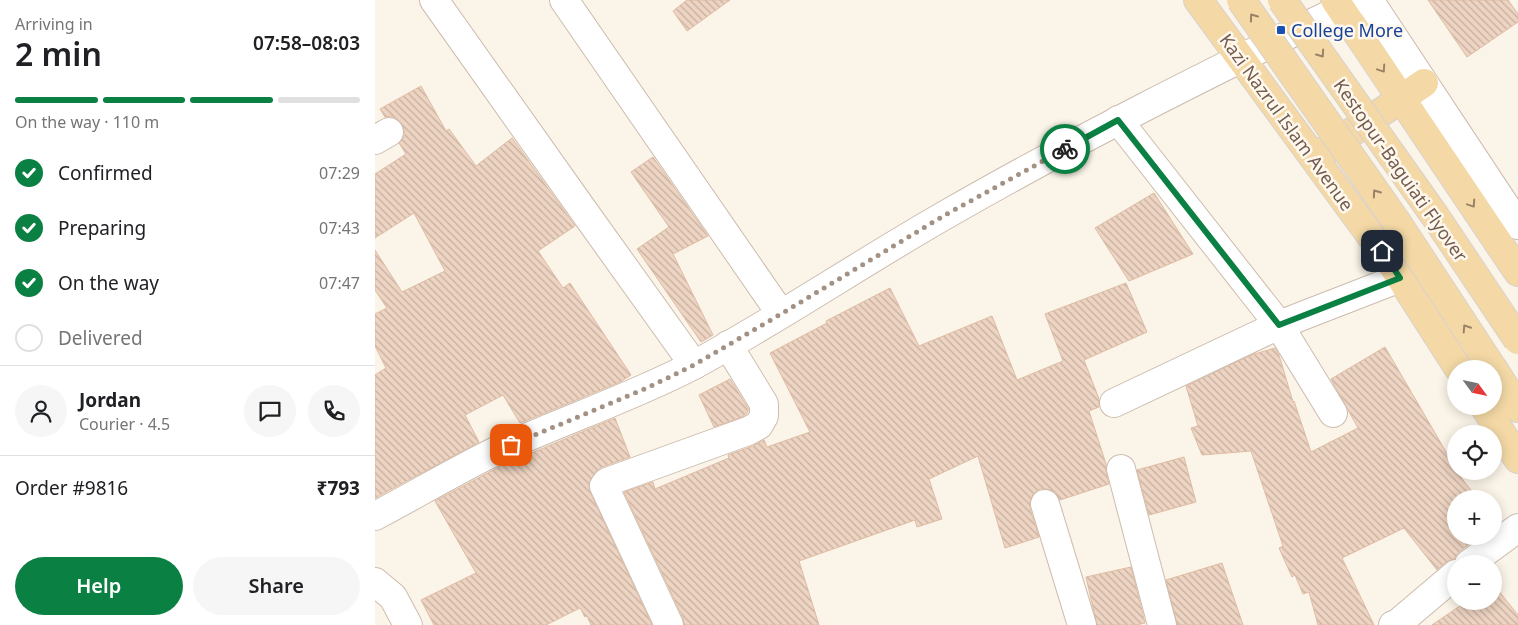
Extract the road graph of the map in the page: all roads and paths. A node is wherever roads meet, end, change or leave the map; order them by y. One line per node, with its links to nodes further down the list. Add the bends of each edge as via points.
1 (435, 0): 22 (street)
2 (564, 0): 16 (street)
3 (1198, 0): 8 (main road, Kazi Nazrul Islam Avenue)
4 (1241, 0): 21 (main road, Kestopur-Baguiati Flyover, one-way to 4, bridge, via 1396,221)
5 (1282, 0): 18 (main road, Kestopur-Baguiati Flyover, one-way to 18, bridge, via 1435,216)
6 (1369, 0): 9 (street)
7 (1345, 3): 8 (street); 10 (main road, one-way to 10)
8 (1240, 58): 11 (street); 12 (main road, Kazi Nazrul Islam Avenue)
9 (1424, 83): 10 (main road); 13 (street)
10 (1402, 99): 12 (main road); 14 (main road, one-way to 14)
11 (1118, 120): 16 (street, via 945,215); 17 (street)
12 (1314, 159): 15 (main road, Kazi Nazrul Islam Avenue)
13 (1518, 225)
14 (1518, 272)
15 (1400, 278): 17 (street); 20 (main road, Kazi Nazrul Islam Avenue)
16 (781, 314): 19 (street)
17 (1279, 325): 24 (street); 26 (street)
18 (1518, 340)
19 (728, 345): 22 (street); 37 (street, via 764,404 764,416 759,425 607,482 604,486)
20 (1453, 360)
21 (1486, 360)
22 (694, 365): 31 (street, via 495,452)
23 (1503, 385): 25 (main road, Kestopur-Baguiati Flyover)
24 (1114, 403)
25 (1518, 408)
26 (1333, 413)
27 (1490, 415): 28 (main road)
28 (1518, 460)
29 (1121, 469): 39 (street)
30 (1045, 504): 38 (street)
31 (375, 516)
32 (1518, 528): 33 (street)
33 (1481, 555)
34 (1447, 582): 40 (street)
35 (376, 584): 36 (street, via 393,597)
36 (408, 625)
37 (669, 625)
38 (1082, 625)
39 (1162, 625)
40 (1393, 625)

